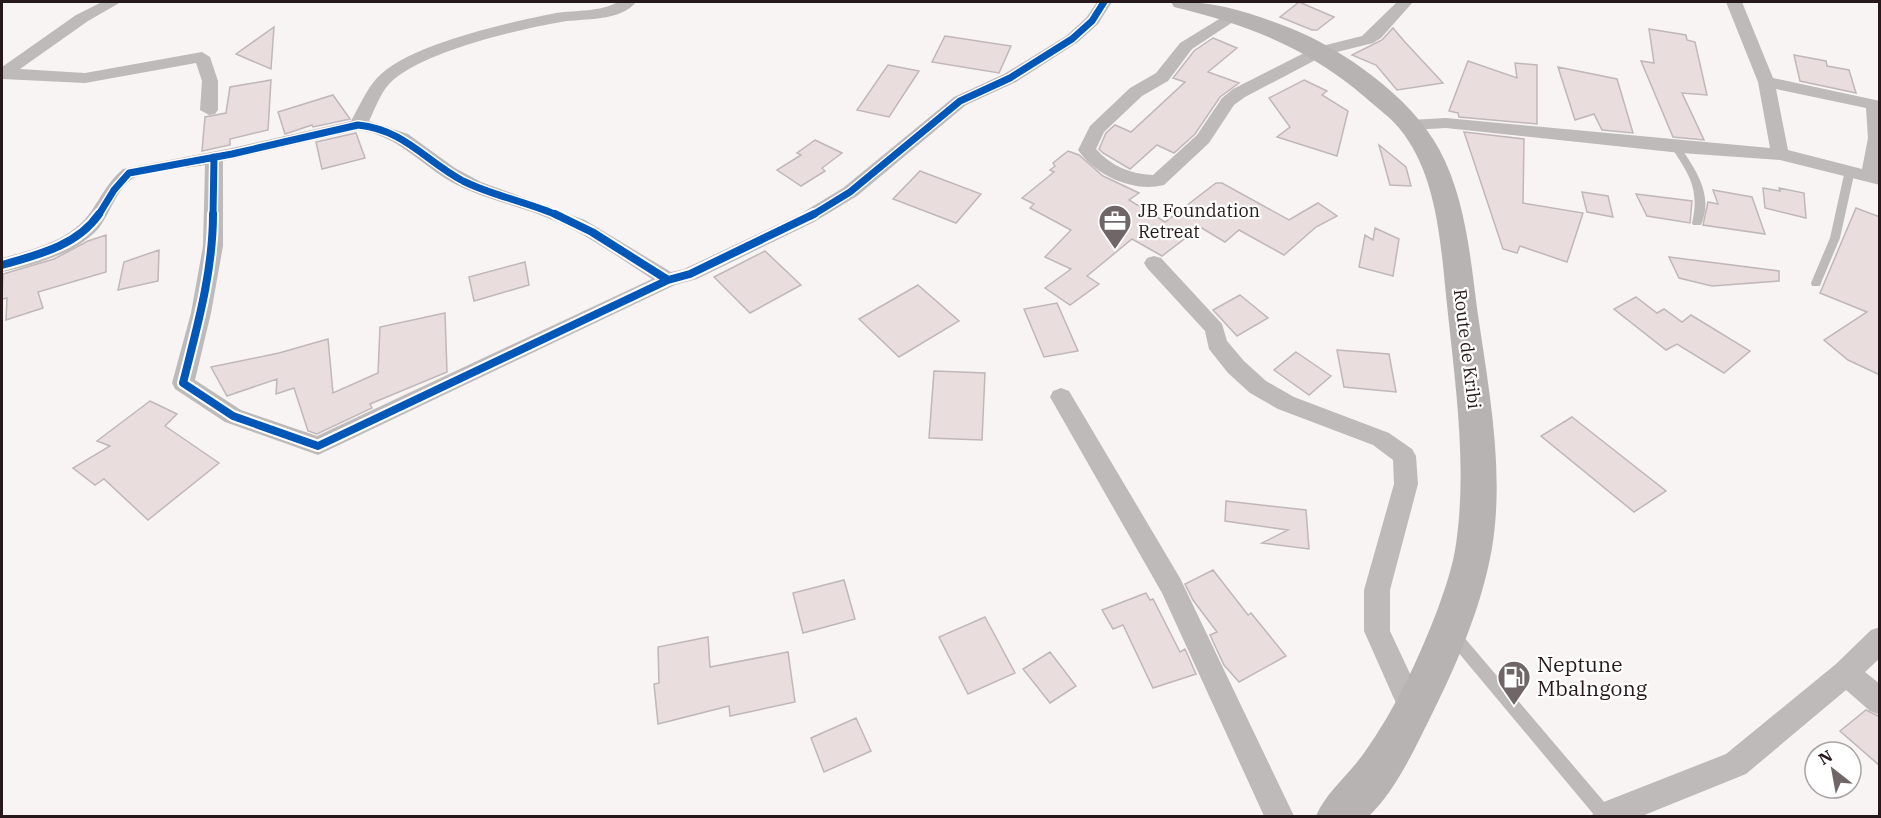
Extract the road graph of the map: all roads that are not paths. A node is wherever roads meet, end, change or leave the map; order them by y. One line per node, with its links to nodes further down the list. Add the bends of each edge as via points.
1 (113, 2): 9 (street, via 82,18)
2 (628, 2): 14 (street, via 608,10 542,20 496,33 400,68 384,81)
3 (1104, 2): 23 (street, via 1092,21 1072,39 1010,78 960,101 850,192 796,223 690,274)
4 (1182, 2): 7 (main road, Route de Kribi)
5 (1405, 2): 8 (street, via 1367,40)
6 (1734, 2): 10 (street)
7 (1234, 16): 8 (main road, Route de Kribi); 8 (street, via 1186,46 1162,77 1136,92 1096,130 1086,150 1096,162 1132,181 1157,181 1203,139 1234,97)
8 (1320, 51): 13 (main road, Route de Kribi)
9 (2, 73): 12 (street, via 85,78 202,57 210,81)
10 (1766, 82): 11 (street); 16 (street)
11 (1877, 106): 19 (street)
12 (209, 110)
13 (1410, 124): 15 (street, via 1446,123); 26 (main road, Route de Kribi, via 1432,158 1449,209 1479,458 1474,547)
14 (358, 125): 17 (street); 23 (street, via 394,131 462,180 591,231)
15 (1676, 147): 16 (street); 20 (lane, via 1693,173 1703,201)
16 (1780, 154): 18 (street)
17 (214, 157): 22 (street, via 129,173 118,181 92,224 71,239); 23 (street, via 213,246 183,383 233,416 318,446)
18 (1850, 170): 19 (street); 24 (lane, via 1834,238)
19 (1875, 177)
20 (1697, 223)
21 (1154, 263): 30 (street, via 1215,329 1217,343 1257,387 1286,403 1381,438 1404,456 1406,484 1377,590 1377,631)
22 (2, 265)
23 (668, 280)
24 (1816, 283)
25 (1061, 397): 32 (street, via 1170,586)
26 (1449, 631): 30 (main road, Route de Kribi); 33 (lane)
27 (1880, 639): 28 (street)
28 (1846, 673): 29 (street); 33 (street, via 1736,764)
29 (1880, 702)
30 (1413, 710): 31 (main road, Route de Kribi, via 1377,772)
31 (1343, 815)
32 (1279, 816)
33 (1606, 816)

